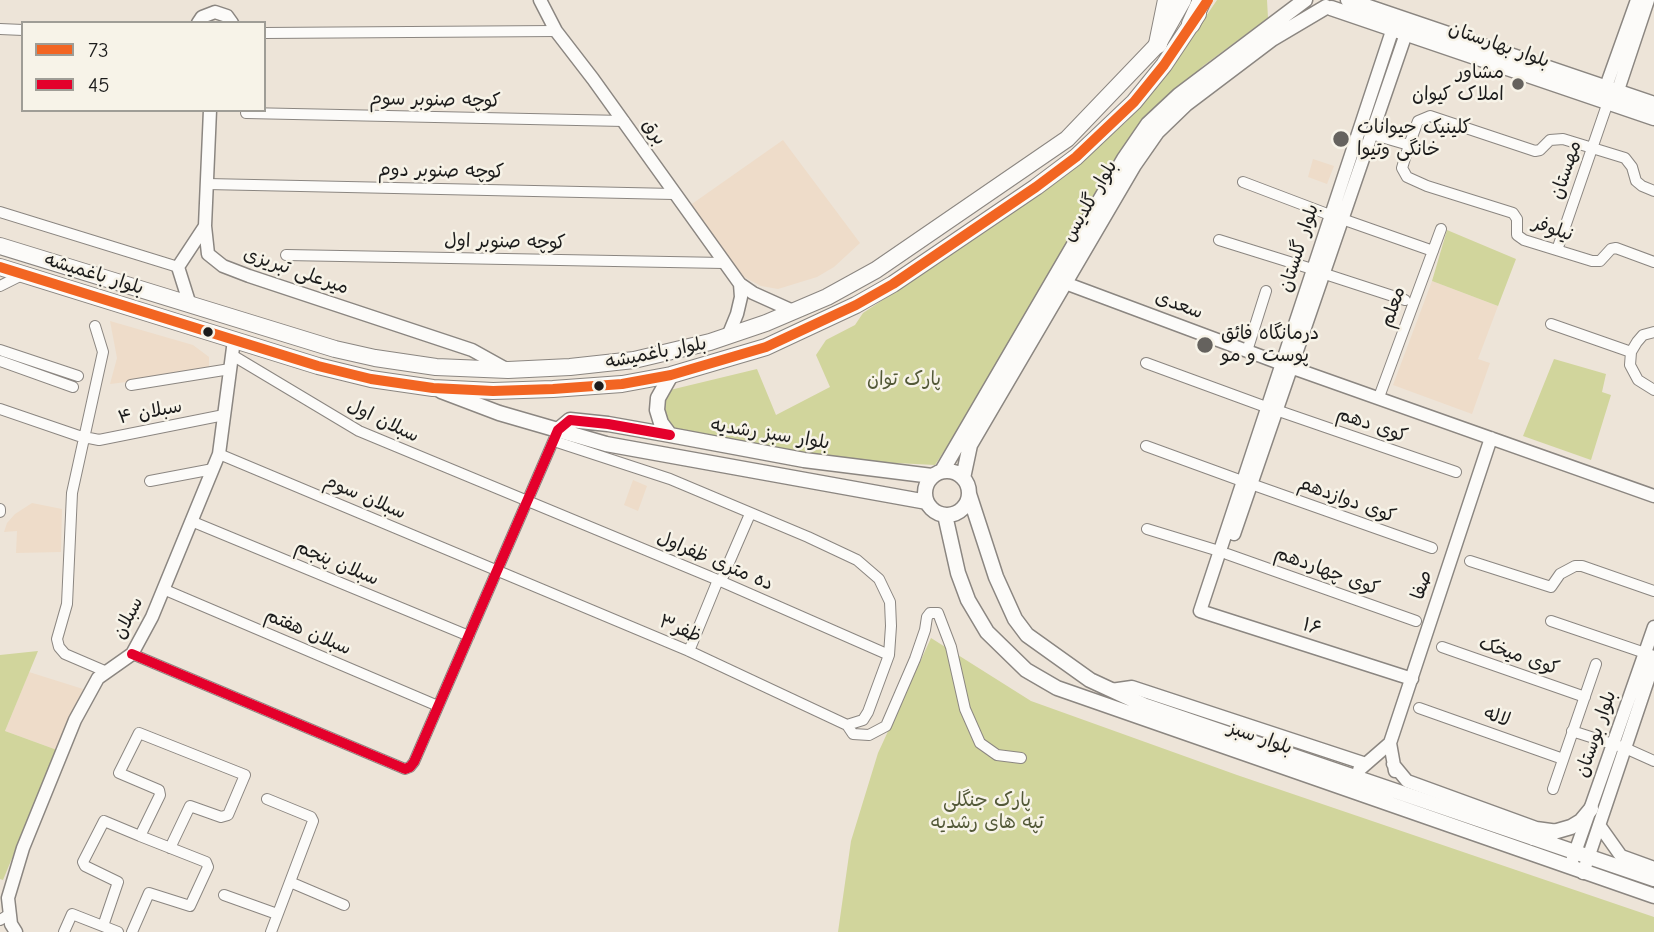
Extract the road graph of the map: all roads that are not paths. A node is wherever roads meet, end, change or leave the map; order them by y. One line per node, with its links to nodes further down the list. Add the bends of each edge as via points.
1 (540, 0): 18 (street, برق)
2 (1167, 0): 20 (highway)
3 (1183, 0): 20 (main road, بلوار باغمیشه)
4 (1202, 0): 14 (highway)
5 (1208, 0): 14 (main road, بلوار باغمیشه)
6 (1305, 0): 50 (main road, بلوار گلدیس, via 1179,95 1148,124 1124,159)
7 (1348, 0): 11 (main road, بلوار بهارستان)
8 (1637, 0): 21 (street)
9 (1648, 0): 21 (street)
10 (1330, 4): 15 (main road, بلوار بهارستان); 50 (main road, بلوار گلدیس, via 1272,39 1186,104 1157,132)
11 (1377, 6): 15 (main road, بلوار بهارستان)
12 (221, 7): 13 (street)
13 (200, 21)
14 (1191, 24): 70 (main road, بلوار باغمیشه, via 1134,102 1076,157 904,276 856,305 766,347)
15 (1401, 25): 21 (main road, بلوار بهارستان); 27 (street, بلوار گلستان); 28 (street, بلوار گلستان)
16 (0, 29): 17 (street)
17 (21, 30)
18 (556, 31): 19 (street); 26 (street, برق)
19 (266, 33)
20 (1158, 44): 56 (main road, بلوار باغمیشه, via 1067,139 1026,170 876,270)
21 (1609, 97): 22 (main road, بلوار بهارستان); 25 (main road, بلوار بهارستان); 30 (street, مهستان)
22 (1654, 104)
23 (210, 112): 32 (street, میرعلی تبریزی)
24 (246, 113): 26 (street, کوچه صنوبر سوم)
25 (1654, 118)
26 (624, 121): 34 (street, برق)
27 (1358, 130): 28 (street); 36 (street, بلوار گلستان)
28 (1371, 134): 29 (street); 36 (street, بلوار گلستان)
29 (1409, 145): 30 (street, via 1418,121 1430,116 1535,151 1558,138); 41 (street, نیلوفر, via 1402,168 1407,177 1513,213 1517,235)
30 (1592, 148): 33 (street, via 1625,158 1636,181); 41 (street, مهستان)
31 (1243, 182): 36 (street)
32 (207, 184): 34 (street, کوچه صنوبر دوم); 37 (street, میرعلی تبریزی)
33 (1654, 191)
34 (674, 194): 45 (street, برق)
35 (0, 212): 47 (street)
36 (1336, 217): 42 (street); 48 (street, بلوار گلستان)
37 (205, 226): 47 (street); 69 (street, میرعلی تبریزی, via 208,254 223,266 472,350)
38 (1440, 229): 42 (street, معلم)
39 (1219, 240): 48 (street)
40 (0, 246): 55 (main road, بلوار باغمیشه)
41 (1557, 250): 44 (street, نیلوفر, via 1600,261 1616,248)
42 (1433, 251): 76 (street, معلم)
43 (286, 255): 45 (street, کوچه صنوبر اول)
44 (1654, 262)
45 (724, 263): 51 (street, برق)
46 (0, 267): 49 (main road, بلوار باغمیشه)
47 (178, 267): 55 (street)
48 (1317, 271): 54 (street); 67 (street, بلوار گلستان)
49 (24, 274): 52 (street); 61 (main road, بلوار باغمیشه)
50 (1060, 281): 63 (street, سعدی); 89 (main road, بلوار گلدیس); 90 (main road, بلوار گلدیس, via 970,445)
51 (740, 284): 56 (street); 60 (street, via 739,306)
52 (0, 286)
53 (1266, 291): 63 (street)
54 (1405, 300)
55 (190, 305): 69 (main road, بلوار باغمیشه, via 375,358)
56 (793, 311): 60 (main road, بلوار باغمیشه)
57 (1551, 324): 64 (street)
58 (95, 326): 82 (street, via 103,352)
59 (1654, 331): 64 (street, via 1643,335)
60 (728, 336): 69 (main road, بلوار باغمیشه, via 634,360)
61 (233, 347): 68 (street, سبلان); 74 (main road, بلوار باغمیشه); 96 (street, سبلان اول, via 359,431)
62 (0, 350): 71 (street)
63 (1247, 351): 67 (street, سعدی)
64 (1632, 352): 75 (street, via 1632,372)
65 (0, 360): 73 (street)
66 (1146, 363): 78 (street, کوی دهم)
67 (1286, 365): 76 (street, سعدی); 78 (street, بلوار گلستان)
68 (230, 369): 72 (street); 79 (street, سبلان)
69 (508, 370)
70 (671, 375): 74 (main road, بلوار باغمیشه, via 553,389); 81 (main road, via 658,398 657,410)
71 (78, 376)
72 (131, 385)
73 (73, 387)
74 (433, 388): 80 (main road)
75 (1654, 390)
76 (1379, 397): 83 (street, سعدی)
77 (0, 409): 82 (street, سبلان ۴)
78 (1271, 409): 88 (street, کوی دهم); 93 (street, بلوار گلستان)
79 (224, 415): 82 (street, سبلان ۴, via 99,440); 85 (street, سبلان)
80 (556, 435): 81 (main road, بلوار سبز رشدیه, via 570,420); 86 (main road); 91 (street); 96 (street)
81 (670, 435): 89 (main road, بلوار سبز رشدیه, via 804,460)
82 (83, 436): 120 (street, via 72,494 67,604 57,639 65,654)
83 (1491, 438): 95 (street, سعدی); 121 (street, صفا)
84 (1146, 446): 93 (street, کوی دوازدهم)
85 (219, 454): 87 (street, سبلان); 105 (street, سبلان سوم)
86 (674, 458): 91 (street, via 663,469); 97 (main road)
87 (213, 469): 92 (street); 100 (street, سبلان)
88 (1456, 472)
89 (937, 474): 90 (main road, via 954,472); 97 (main road, via 926,485)
90 (963, 478): 94 (main road)
91 (670, 479): 98 (street)
92 (150, 481)
93 (1247, 483): 102 (street, کوی دوازدهم); 103 (street, بلوار گلستان)
94 (969, 494): 99 (main road, via 961,509); 122 (main road, بلوار سبز, via 1015,620 1058,659)
95 (1654, 496)
96 (527, 502): 105 (street); 106 (street, ده متری ظفراول)
97 (927, 502): 99 (main road)
98 (750, 514): 106 (street); 117 (street, via 857,560 879,579 890,602)
99 (945, 515): 147 (main road, بلوار سبز, via 965,591 987,632 1026,670 1057,688)
100 (191, 521): 107 (street, سبلان); 113 (street, سبلان پنجم)
101 (1147, 529): 103 (street, کوی چهاردهم)
102 (1432, 548)
103 (1223, 553): 109 (street, بلوار گلستان); 110 (street, کوی چهاردهم)
104 (1470, 561): 108 (street, via 1551,587 1560,575 1582,566)
105 (497, 572): 113 (street); 115 (street, ظفر۳)
106 (720, 581): 115 (street); 117 (street, ده متری ظفراول)
107 (163, 589): 116 (street, سبلان); 124 (street, سبلان هفتم)
108 (1654, 591)
109 (1203, 612): 121 (street, ۱۶)
110 (1416, 621)
111 (1551, 621): 118 (street)
112 (1654, 627): 118 (street, بلوار بوستان)
113 (469, 636): 124 (street)
114 (1442, 647): 123 (street, کوی میخک)
115 (689, 651): 126 (street, ظفر۳)
116 (132, 654): 120 (street, سبلان); 124 (street, via 405,769 411,767)
117 (889, 655): 126 (street, via 868,712 863,720)
118 (1651, 657): 129 (street, بلوار بوستان)
119 (1596, 664): 123 (street)
120 (107, 672): 154 (street, سبلان, via 98,678 75,720 23,848)
121 (1412, 679): 128 (street, صفا)
122 (1111, 690): 133 (street, via 1132,687); 135 (main road, بلوار سبز)
123 (1585, 697): 127 (street)
124 (439, 706)
125 (1419, 708): 131 (street, لاله)
126 (847, 725): 130 (street, ظفر۳, via 853,734 869,735 886,726 915,659 926,617 938,613 965,709 980,743 997,755)
127 (1572, 731): 129 (street); 131 (street)
128 (1390, 743): 133 (street); 134 (street)
129 (1618, 746): 132 (street); 139 (street, بلوار بوستان); 140 (street, بلوار بوستان)
130 (1021, 758)
131 (1563, 759): 136 (street)
132 (1654, 761)
133 (1366, 764): 135 (street)
134 (1393, 764): 137 (street); 141 (street, via 1407,781 1535,828)
135 (1349, 774): 137 (main road, بلوار سبز)
136 (1553, 789)
137 (1406, 793): 143 (main road, بلوار سبز)
138 (267, 799): 149 (street, via 313,821)
139 (1591, 809): 141 (main road, via 1581,821); 145 (street, بلوار بوستان)
140 (1599, 825): 145 (street, بلوار بوستان); 146 (street, via 1621,856)
141 (1558, 831): 143 (main road)
142 (140, 836): 144 (street); 144 (street, via 161,793 119,773 139,733 245,775 225,817 190,806); 155 (street, via 104,821 83,862 118,882)
143 (1533, 838): 145 (main road, بلوار سبز)
144 (170, 848): 160 (street, via 208,864 194,903 187,907 149,893)
145 (1581, 855): 147 (street); 148 (main road, بلوار سبز)
146 (1654, 868)
147 (1576, 871): 151 (main road, بلوار سبز)
148 (1654, 879)
149 (290, 882): 152 (street); 153 (street)
150 (224, 895): 153 (street)
151 (1654, 896)
152 (344, 905)
153 (277, 914): 156 (street)
154 (5, 917): 157 (street, سبلان)
155 (103, 926): 158 (street, via 72,914); 159 (street)
156 (274, 931)
157 (16, 932)
158 (64, 932)
159 (118, 932)
160 (132, 932)

